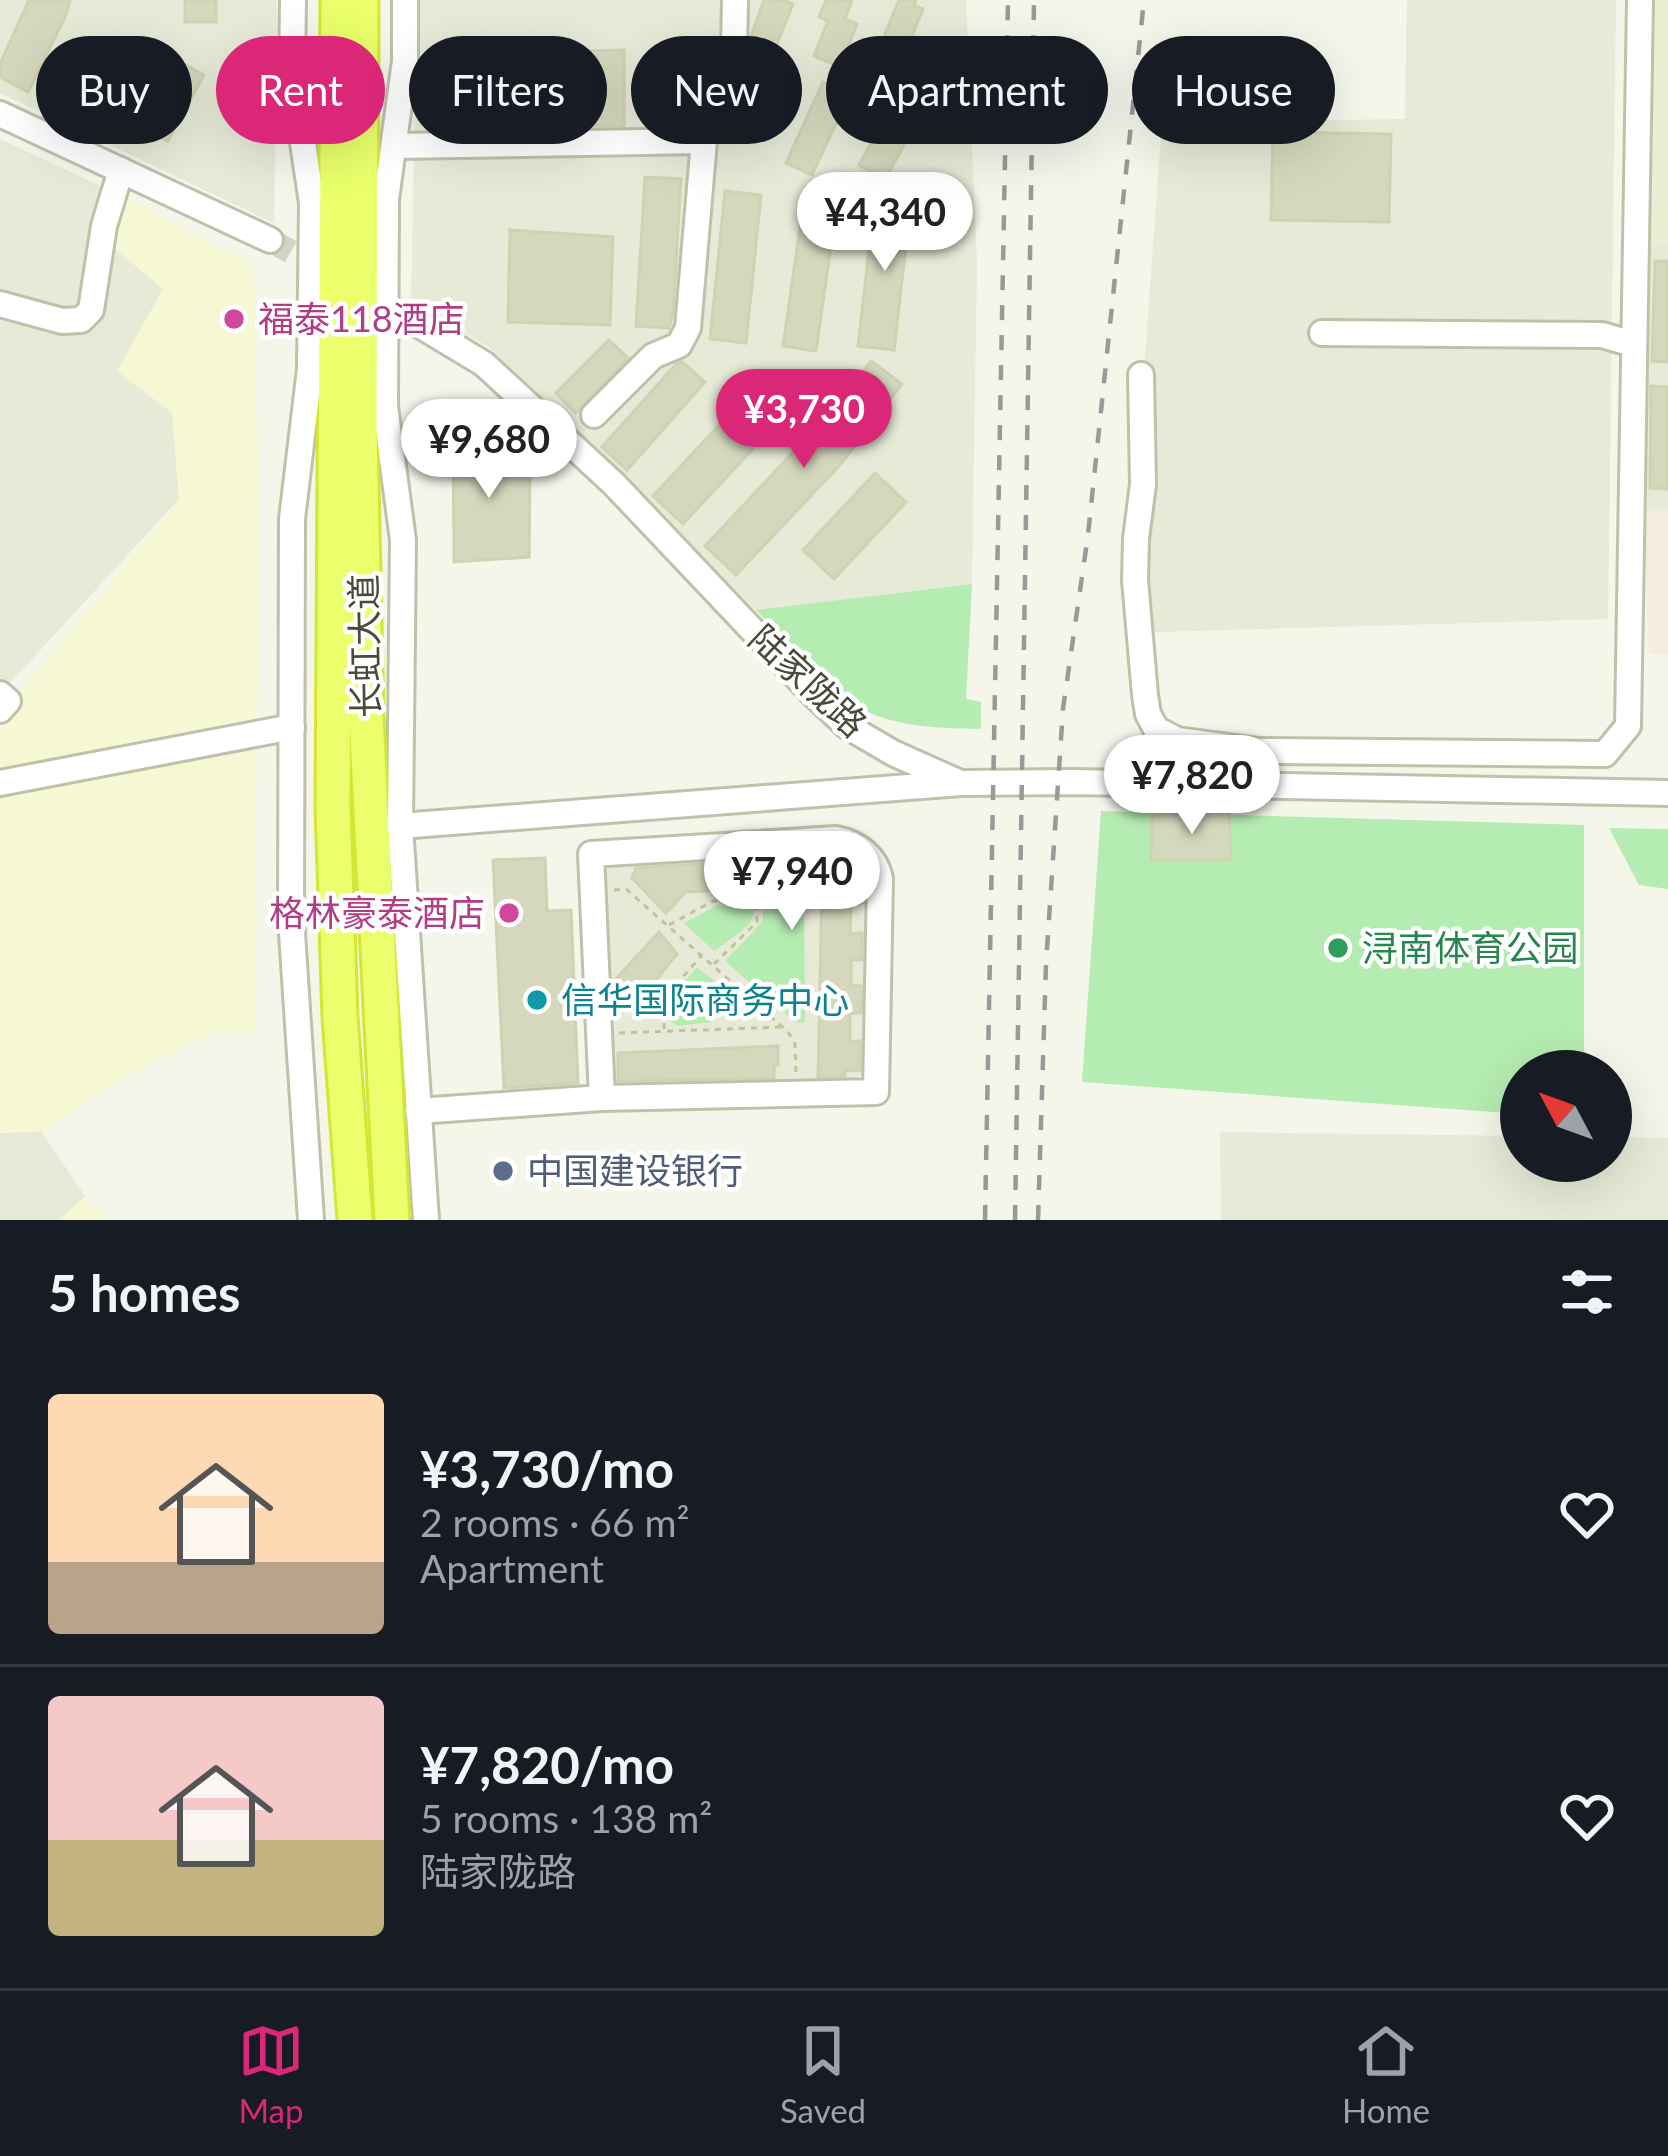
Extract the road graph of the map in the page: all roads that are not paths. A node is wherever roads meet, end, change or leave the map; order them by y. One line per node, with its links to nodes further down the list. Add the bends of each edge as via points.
1 (293, 0): 22 (street, via 292,69 312,203 310,369 292,519)
2 (338, 0): 32 (highway, 长虹大道, via 333,807)
3 (362, 0): 33 (highway, 长虹大道, via 366,715)
4 (405, 0): 11 (street)
5 (735, 0): 7 (street)
6 (1640, 0): 17 (street)
7 (734, 36)
8 (0, 114): 12 (street)
9 (631, 142): 11 (street)
10 (704, 144): 19 (street, via 688,328 679,345 653,356)
11 (394, 146): 28 (street, via 386,199 385,406 403,540)
12 (121, 170): 13 (street); 14 (street, via 91,310 62,321)
13 (270, 240)
14 (0, 304)
15 (416, 323): 25 (street, 陆家陇路, via 484,364 614,484 847,725)
16 (1322, 333): 17 (street, via 1602,335)
17 (1633, 344): 23 (street, via 1628,726 1605,754)
18 (1141, 375): 23 (street, via 1135,580 1148,714 1167,737)
19 (594, 416)
20 (0, 694): 21 (street, via 8,701)
21 (0, 710)
22 (292, 727): 24 (street); 31 (street, via 291,918)
23 (1259, 751): 26 (street)
24 (0, 783)
25 (961, 783): 26 (street, 陆家陇路); 28 (street)
26 (1228, 785): 27 (street, 陆家陇路)
27 (1668, 793)
28 (400, 826): 30 (street)
29 (602, 1098): 29 (street, via 591,854 836,838 871,858 880,879 876,1092); 30 (street)
30 (418, 1111): 34 (street)
31 (311, 1220)
32 (355, 1220)
33 (392, 1220)
34 (425, 1220)

